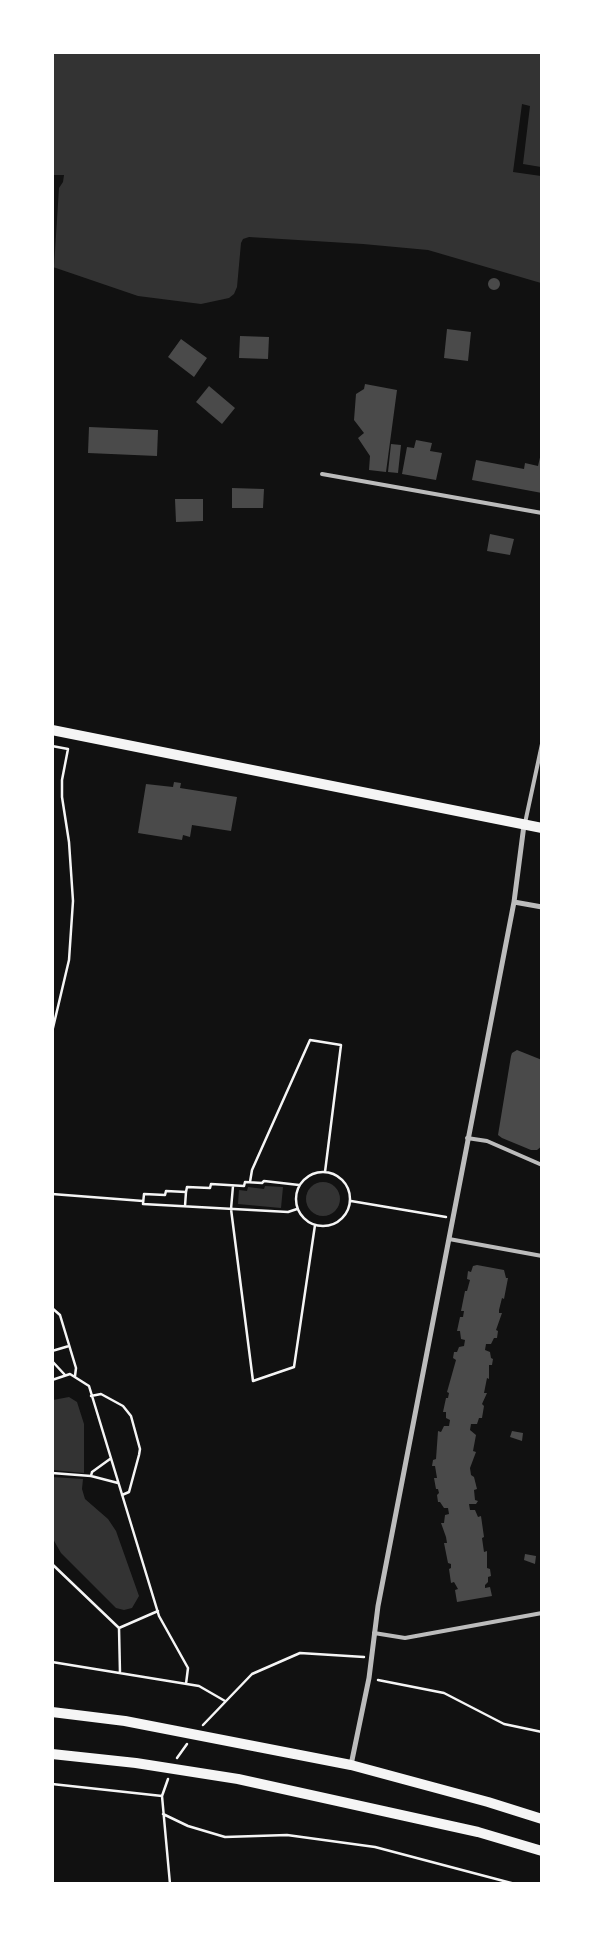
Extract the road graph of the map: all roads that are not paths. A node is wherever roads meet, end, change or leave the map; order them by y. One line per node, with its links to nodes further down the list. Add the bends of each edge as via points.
1 (322, 474): 2 (lane)
2 (542, 513)
3 (52, 730): 5 (main road)
4 (542, 744): 5 (lane)
5 (524, 825): 6 (main road); 7 (street)
6 (542, 828)
7 (514, 902): 8 (street); 9 (street)
8 (542, 907)
9 (467, 1138): 10 (lane, via 487,1141); 11 (street)
10 (542, 1165)
11 (449, 1239): 12 (lane); 14 (street)
12 (542, 1256)
13 (542, 1612): 14 (lane, via 405,1638)
14 (374, 1633): 17 (street, via 369,1678)
15 (52, 1712): 17 (main road, via 124,1721)
16 (52, 1754): 19 (main road, via 238,1779 478,1832)
17 (351, 1765): 18 (main road)
18 (542, 1820)
19 (542, 1851)

